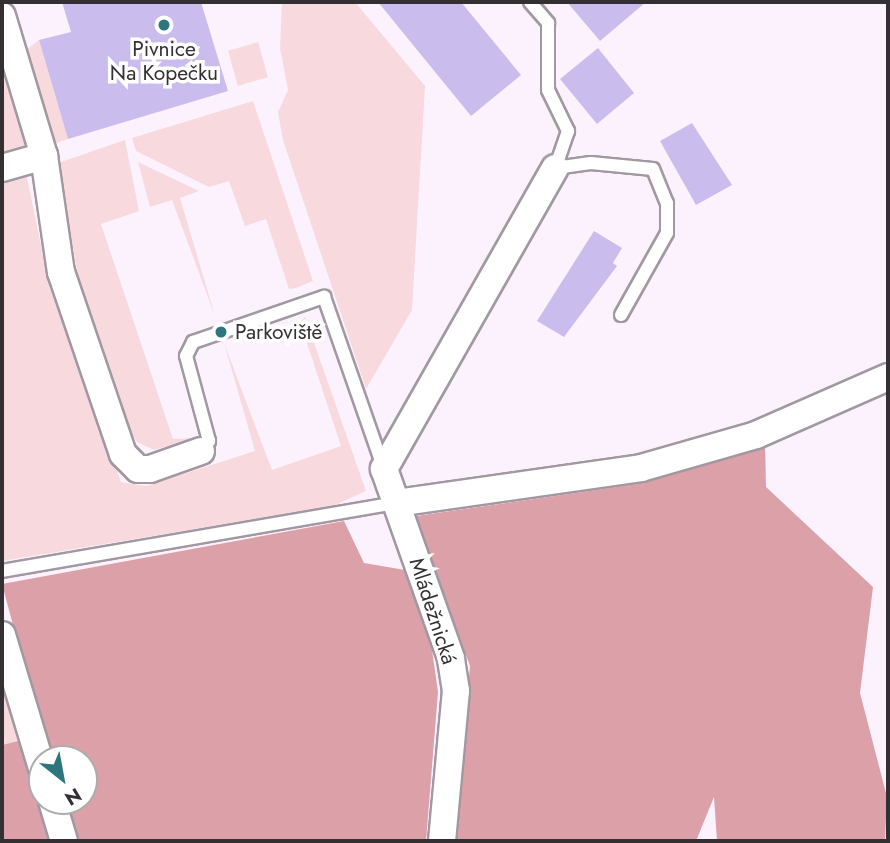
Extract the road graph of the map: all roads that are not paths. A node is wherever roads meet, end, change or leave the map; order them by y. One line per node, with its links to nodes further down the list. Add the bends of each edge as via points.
1 (530, 2): 5 (lane, via 548,23 548,90 568,131)
2 (2, 16): 3 (street)
3 (44, 156): 4 (street); 8 (street, via 61,272 122,454 138,469 150,469)
4 (2, 168)
5 (555, 169): 6 (lane, via 591,163 653,169 660,179 667,233); 9 (street)
6 (621, 315)
7 (888, 377): 10 (street, via 756,435 640,468)
8 (201, 451): 9 (lane, Mládežnická, via 209,441 186,356 193,342 324,297)
9 (384, 469): 10 (street, Mládežnická)
10 (396, 503): 11 (lane); 16 (street, Mládežnická, via 452,657 456,691)
11 (2, 571)
12 (2, 635): 13 (street)
13 (35, 745)
14 (56, 815): 15 (street)
15 (64, 841)
16 (442, 841)

